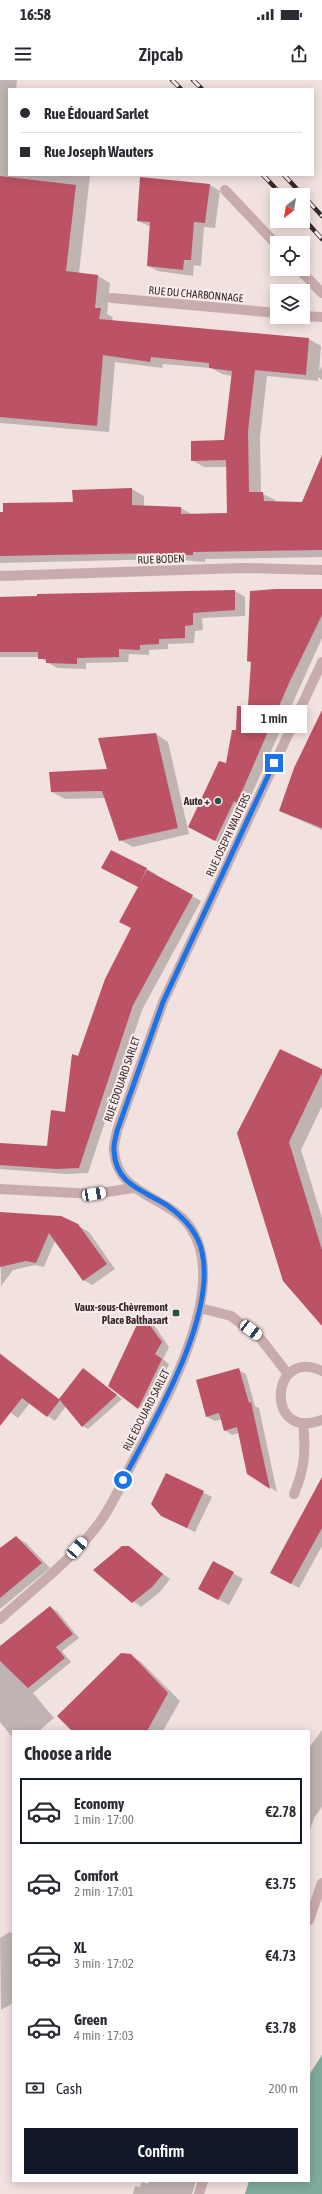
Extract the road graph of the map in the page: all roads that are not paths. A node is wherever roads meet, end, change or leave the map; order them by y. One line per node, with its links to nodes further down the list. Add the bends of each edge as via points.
1 (225, 190): 2 (street)
2 (270, 238)
3 (306, 276): 4 (street)
4 (322, 293)
5 (112, 298): 6 (street, RUE DU CHARBONNAGE)
6 (270, 312)
7 (310, 316): 8 (street)
8 (322, 317)
9 (322, 570): 10 (street, RUE BODEN, via 242,568)
10 (0, 576)
11 (322, 662): 12 (street, RUE JOSEPH WAUTERS)
12 (156, 1018): 13 (street, RUE ÉDOUARD SARLET, via 117,1131 114,1151 119,1171)
13 (133, 1188): 14 (street, via 94,1194); 15 (street, RUE ÉDOUARD SARLET, via 168,1207 190,1226 202,1251)
14 (0, 1189)
15 (200, 1308): 17 (street, via 231,1316 260,1338); 21 (street, RUE ÉDOUARD SARLET, via 179,1372 168,1396 101,1522 69,1558)
16 (322, 1370): 17 (street, via 306,1366)
17 (288, 1374): 19 (street, via 280,1390 282,1407 287,1415)
18 (322, 1420): 19 (street)
19 (304, 1423): 20 (street, via 306,1450 301,1478)
20 (294, 1494)
21 (0, 1619)
22 (322, 1882): 23 (street)
23 (310, 1917)
24 (203, 2182): 25 (street)
25 (199, 2194)

